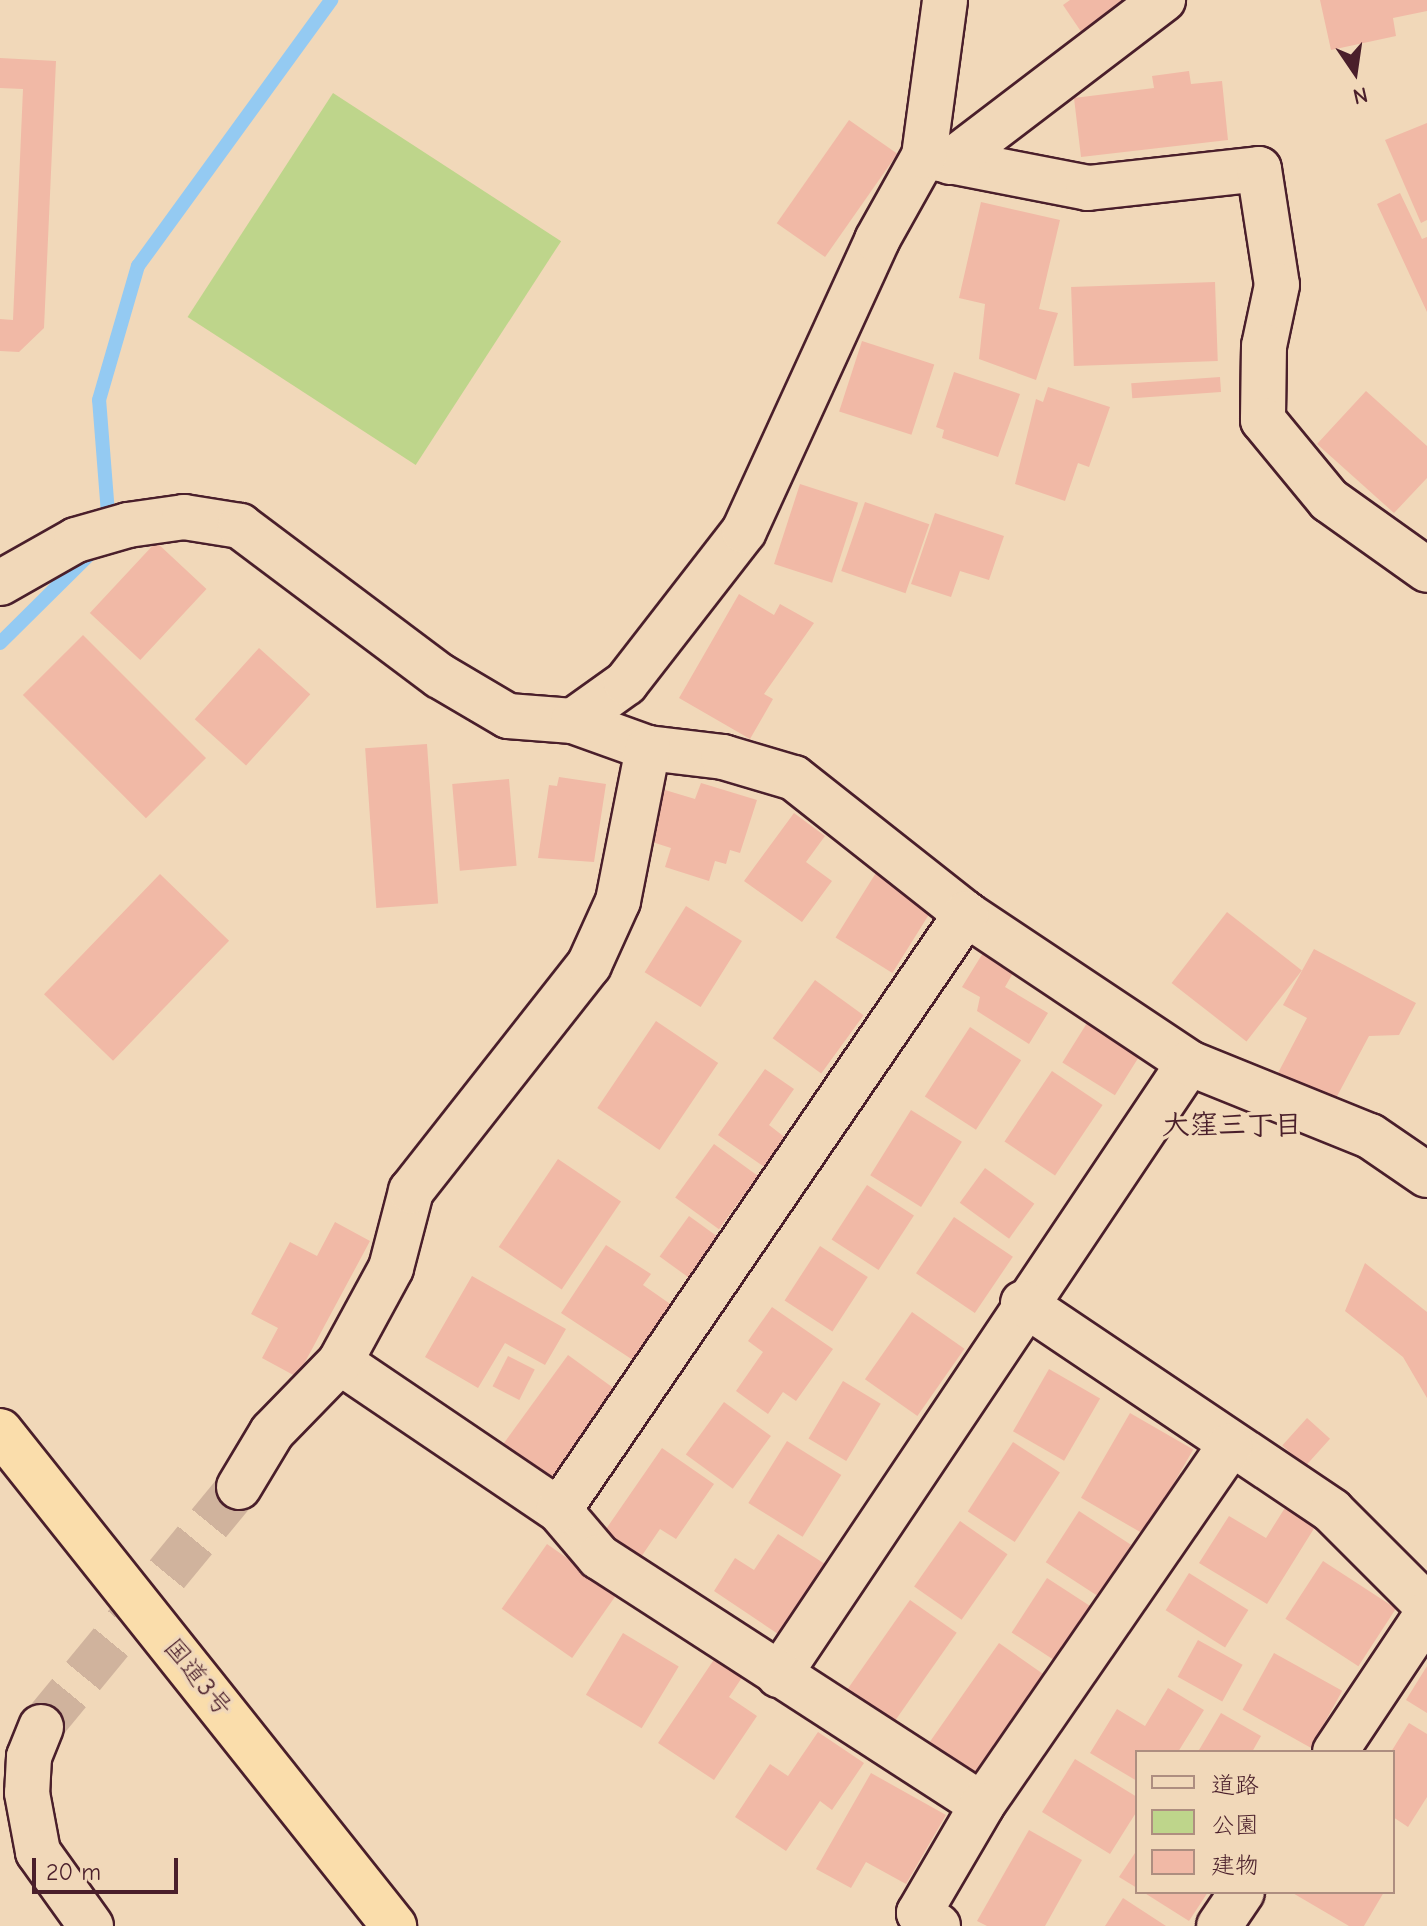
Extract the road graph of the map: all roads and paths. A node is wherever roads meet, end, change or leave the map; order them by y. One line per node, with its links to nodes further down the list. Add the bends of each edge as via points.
1 (945, 0): 3 (street)
2 (1163, 0): 3 (street)
3 (937, 159): 4 (street, via 1088,188 1259,169 1277,285 1264,346 1263,420 1329,500); 6 (street, via 864,265 744,531 626,683)
4 (1427, 570)
5 (0, 583): 6 (street, via 76,540 128,525 184,517 240,526 508,716)
6 (573, 721): 7 (street)
7 (648, 748): 8 (street, via 723,757 794,778); 12 (street, via 618,901 589,965 411,1191 391,1268)
8 (966, 914): 9 (street); 16 (street)
9 (1189, 1063): 10 (street, via 1370,1136); 11 (street)
10 (1427, 1175)
11 (1023, 1303): 14 (street); 19 (street)
12 (340, 1362): 15 (street, via 272,1432); 16 (street)
13 (0, 1431): 25 (highway, 国道3号)
14 (1230, 1446): 17 (street, via 1332,1511); 22 (street)
15 (239, 1487)
16 (559, 1510): 19 (street, via 599,1557)
17 (1427, 1606)
18 (1427, 1614): 21 (street)
19 (779, 1675): 22 (street)
20 (41, 1727): 24 (street, via 29,1757 27,1793 38,1852)
21 (1336, 1750)
22 (982, 1805): 26 (street, via 919,1913)
23 (1241, 1894): 27 (street)
24 (82, 1922)
25 (394, 1926)
26 (938, 1926)
27 (1219, 1926)

